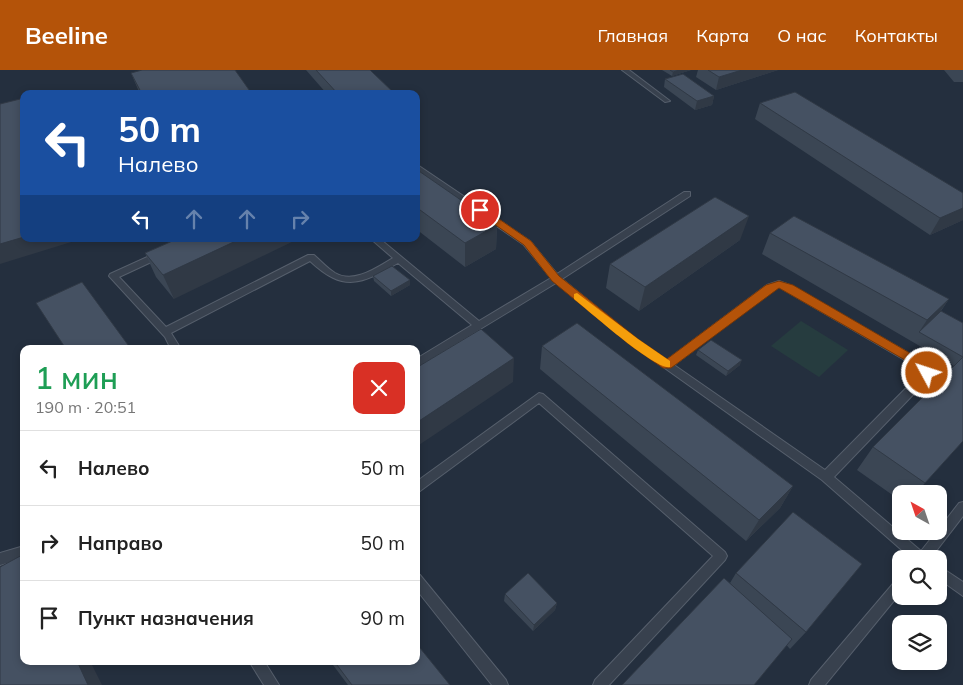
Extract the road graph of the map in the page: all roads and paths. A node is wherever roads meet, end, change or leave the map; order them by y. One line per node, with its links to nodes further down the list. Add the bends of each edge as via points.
1 (624, 70): 2 (lane)
2 (667, 101)
3 (420, 169): 8 (lane, via 527,243)
4 (687, 194): 8 (lane)
5 (378, 242): 7 (lane)
6 (165, 253): 10 (lane, via 113,276)
7 (398, 259): 9 (lane); 10 (lane, via 368,275 349,278 336,277 311,257)
8 (556, 279): 9 (lane); 13 (lane)
9 (478, 325): 12 (lane)
10 (165, 332): 11 (lane)
11 (173, 345)
12 (420, 361)
13 (667, 365): 14 (lane); 14 (lane, via 779,284 923,366 927,373)
14 (826, 477): 17 (lane)
15 (420, 486): 28 (lane, via 539,397 721,556)
16 (963, 507): 18 (lane)
17 (911, 550)
18 (928, 550)
19 (20, 553): 20 (lane)
20 (0, 559)
21 (947, 578): 23 (lane)
22 (420, 584): 27 (lane)
23 (963, 590)
24 (892, 594): 29 (lane)
25 (259, 665): 26 (lane)
26 (272, 685)
27 (501, 685)
28 (600, 685)
29 (816, 685)

